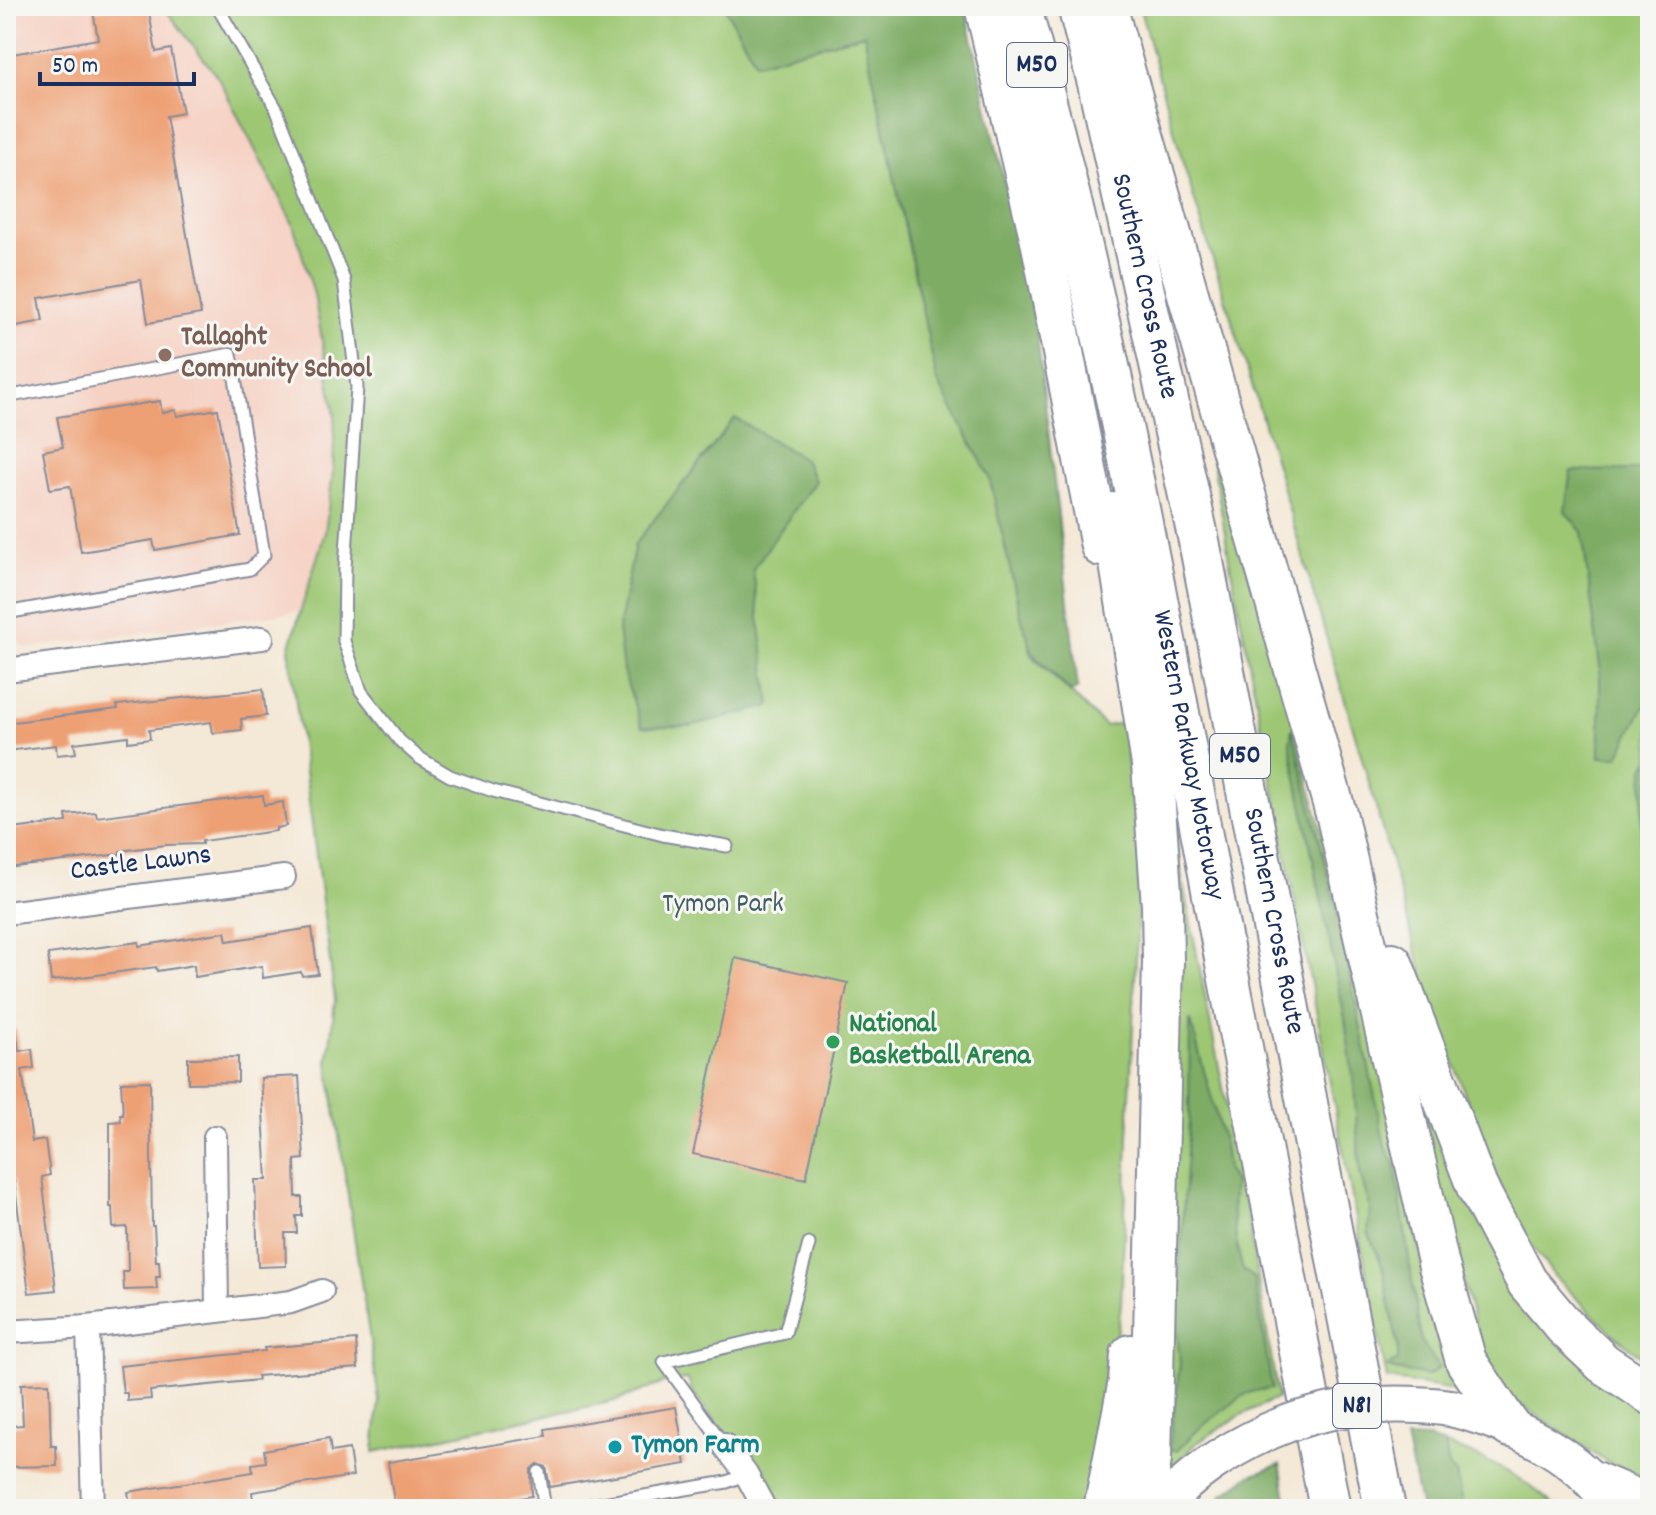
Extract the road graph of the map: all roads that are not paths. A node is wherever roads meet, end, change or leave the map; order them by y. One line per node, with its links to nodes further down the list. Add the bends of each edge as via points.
1 (217, 6): 12 (lane, via 277,110 344,280 357,387 344,641 361,691 399,740 450,776 663,835)
2 (985, 6): 13 (highway, M50, via 1042,245)
3 (1020, 6): 6 (highway, Western Parkway Motorway / M50)
4 (1078, 6): 38 (highway, Southern Cross Route / M50, via 1199,541)
5 (1106, 6): 11 (highway)
6 (1051, 125): 13 (highway, M50, via 1066,260 1152,764); 37 (highway, Western Parkway Motorway / M50, via 1084,252 1175,689)
7 (6, 397): 8 (lane, via 231,354 264,555 250,569)
8 (6, 613)
9 (262, 638): 10 (street)
10 (6, 670)
11 (1337, 817): 23 (highway, via 1477,1187 1527,1282 1603,1363); 24 (highway, via 1454,1321 1466,1361)
12 (727, 846)
13 (1158, 849): 16 (highway, M50, via 1163,961)
14 (284, 877): 15 (street, Castle Lawns)
15 (6, 913)
16 (1159, 1130): 34 (highway, M50, via 1142,1228 1129,1381); 35 (highway, M50, via 1151,1459)
17 (215, 1137): 20 (street)
18 (809, 1244): 25 (lane, via 785,1333 664,1362)
19 (322, 1291): 20 (street, via 291,1302)
20 (217, 1311): 21 (street)
21 (88, 1327): 22 (street); 30 (street)
22 (6, 1332)
23 (1650, 1394)
24 (1510, 1427): 28 (main road, N81); 36 (main road, N81, bridge, via 1480,1415 1412,1403 1315,1413 1236,1447 1183,1484)
25 (724, 1445): 27 (street)
26 (539, 1472): 31 (lane)
27 (746, 1474): 32 (lane, via 727,1482); 33 (street)
28 (1586, 1474): 29 (main road); 39 (main road, N81)
29 (1650, 1501)
30 (93, 1509)
31 (545, 1509)
32 (568, 1509)
33 (765, 1509)
34 (1104, 1509)
35 (1143, 1509)
36 (1161, 1509)
37 (1330, 1509)
38 (1385, 1509)
39 (1617, 1509)

